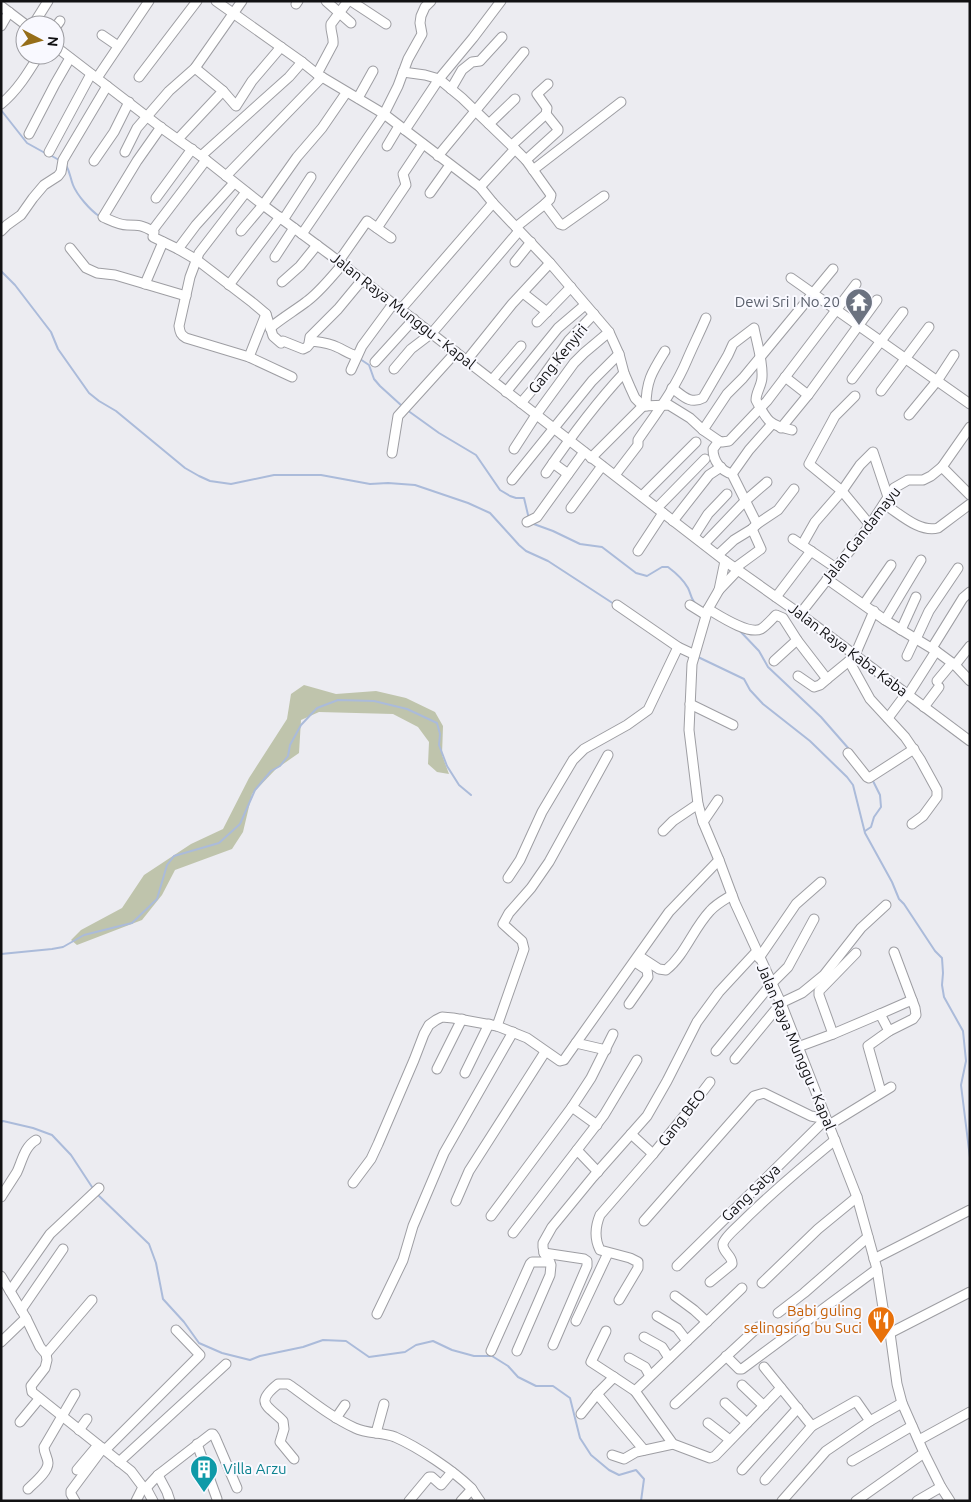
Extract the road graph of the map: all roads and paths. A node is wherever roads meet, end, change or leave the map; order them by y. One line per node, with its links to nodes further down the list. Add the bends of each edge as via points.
1 (48, 1): 13 (street)
2 (149, 1): 19 (street)
3 (197, 1): 31 (street)
4 (216, 1): 11 (street)
5 (242, 1): 11 (street)
6 (326, 1): 12 (street)
7 (349, 1): 12 (street); 15 (street)
8 (431, 1): 28 (street, via 421,16 422,34)
9 (499, 2): 32 (street)
10 (7, 7): 16 (street)
11 (234, 14): 20 (street); 26 (street)
12 (339, 14): 14 (street); 30 (street, via 330,26 334,40)
13 (39, 15)
14 (351, 23)
15 (386, 24)
16 (1, 26)
17 (102, 35): 19 (street)
18 (502, 37): 35 (street, via 481,60 462,70)
19 (118, 46): 29 (street)
20 (281, 47): 24 (street); 36 (street, via 236,106)
21 (524, 52): 43 (street)
22 (65, 54): 23 (street, Jalan Raya Munggu - Kapal)
23 (70, 58): 29 (street, Jalan Raya Munggu - Kapal); 50 (street)
24 (302, 62): 30 (street); 59 (street)
25 (32, 65): 40 (street)
26 (195, 68): 36 (street); 46 (street)
27 (373, 72): 38 (street)
28 (404, 72): 32 (street); 44 (street)
29 (94, 76): 34 (street, Jalan Raya Munggu - Kapal); 56 (street)
30 (320, 76): 37 (street); 64 (street)
31 (139, 77)
32 (439, 79): 35 (street); 49 (street)
33 (548, 84): 45 (street, via 537,94 547,108)
34 (107, 86): 41 (street, Jalan Raya Munggu - Kapal); 78 (street, via 63,160 61,172 44,185 21,215)
35 (451, 89): 43 (street)
36 (223, 91): 51 (street)
37 (346, 93): 38 (street); 74 (street)
38 (358, 98): 44 (street)
39 (515, 99): 47 (street)
40 (3, 102)
41 (129, 102): 46 (street, Jalan Raya Munggu - Kapal); 61 (street)
42 (621, 102): 63 (street)
43 (475, 110): 47 (street); 58 (street)
44 (384, 114): 49 (street); 81 (street)
45 (546, 114): 54 (street); 60 (street, via 558,130)
46 (147, 116): 48 (street, Jalan Raya Munggu - Kapal); 57 (street)
47 (489, 124): 54 (street)
48 (161, 127): 51 (street, Jalan Raya Munggu - Kapal); 79 (street, via 103,217)
49 (402, 128): 52 (street); 53 (street)
50 (29, 134)
51 (178, 139): 55 (street, Jalan Raya Munggu - Kapal)
52 (423, 144): 58 (street); 76 (street, via 403,174 406,185)
53 (387, 146)
54 (513, 147): 60 (street); 67 (street)
55 (192, 149): 59 (street, Jalan Raya Munggu - Kapal); 71 (street)
56 (48, 152)
57 (125, 152)
58 (438, 156): 62 (street)
59 (204, 158): 64 (street, Jalan Raya Munggu - Kapal); 79 (street)
60 (526, 160): 63 (street)
61 (94, 161)
62 (450, 165): 67 (street); 69 (street)
63 (534, 170): 73 (street, via 551,195)
64 (226, 176): 66 (street, Jalan Raya Munggu - Kapal)
65 (311, 177): 75 (street)
66 (234, 183): 68 (street, Jalan Raya Munggu - Kapal); 87 (street)
67 (480, 187): 72 (street)
68 (246, 192): 74 (street, Jalan Raya Munggu - Kapal); 89 (street)
69 (430, 192)
70 (604, 196): 73 (street, via 562,225)
71 (156, 198)
72 (493, 203): 77 (street); 106 (street)
73 (545, 204): 77 (street)
74 (263, 205): 75 (street, Jalan Raya Munggu - Kapal); 80 (street)
75 (282, 218): 81 (street, Jalan Raya Munggu - Kapal); 99 (street)
76 (376, 228): 82 (street); 91 (street, via 367,221)
77 (518, 229): 84 (street); 119 (street)
78 (1, 230)
79 (152, 231): 83 (street, via 153,237)
80 (241, 231)
81 (298, 231): 85 (street, Jalan Raya Munggu - Kapal); 88 (street)
82 (391, 238)
83 (163, 242): 87 (street); 97 (street)
84 (531, 242): 90 (street); 92 (street)
85 (317, 245): 91 (street, Jalan Raya Munggu - Kapal); 96 (street)
86 (70, 248): 97 (street, via 86,268)
87 (178, 249): 89 (street)
88 (275, 257)
89 (197, 260): 99 (street); 103 (street)
90 (515, 262)
91 (341, 263): 95 (street, Jalan Raya Munggu - Kapal); 117 (street, via 307,302)
92 (550, 263): 100 (street); 101 (street)
93 (833, 269): 102 (street)
94 (791, 278): 102 (street)
95 (362, 280): 106 (street, Jalan Raya Munggu - Kapal); 121 (street)
96 (282, 282)
97 (145, 284): 103 (street)
98 (856, 284): 107 (street)
99 (229, 285): 110 (street)
100 (571, 287): 105 (street); 108 (street)
101 (522, 293): 108 (street); 131 (street)
102 (813, 294): 107 (street); 129 (street)
103 (186, 296): 128 (street, via 179,326 181,335)
104 (877, 300): 115 (street)
105 (585, 305): 111 (street); 143 (street, via 558,328)
106 (397, 307): 113 (street, Jalan Raya Munggu - Kapal); 127 (street, via 377,325)
107 (837, 310): 115 (street); 137 (street)
108 (546, 312): 114 (street)
109 (903, 312): 120 (street)
110 (266, 314): 117 (street); 128 (street)
111 (594, 314): 118 (street); 146 (street, Gang Kenyiri, via 569,340)
112 (706, 318): 141 (street)
113 (414, 319): 119 (street, Jalan Raya Munggu - Kapal); 132 (street)
114 (537, 322)
115 (859, 326): 120 (street); 144 (street)
116 (929, 327): 130 (street)
117 (270, 328): 121 (street, via 278,342 302,349)
118 (609, 332): 125 (street); 151 (street, via 580,357)
119 (432, 333): 124 (street, Jalan Raya Munggu - Kapal); 134 (street, via 410,349)
120 (882, 342): 130 (street); 138 (street)
121 (309, 343): 127 (street, via 332,345)
122 (521, 346): 139 (street)
123 (665, 351): 148 (street, via 650,375)
124 (456, 352): 131 (street, Jalan Raya Munggu - Kapal); 162 (street, via 398,416)
125 (619, 354): 135 (street); 155 (street)
126 (954, 355): 140 (street)
127 (357, 356): 133 (street)
128 (248, 357): 136 (street)
129 (760, 357): 141 (street, via 754,328 733,344 703,398 690,401); 150 (street, via 762,379 756,397); 156 (street, via 727,394)
130 (906, 359): 140 (street); 142 (street)
131 (467, 360): 139 (street, Jalan Raya Munggu - Kapal)
132 (375, 362)
133 (351, 370)
134 (394, 370)
135 (624, 373): 148 (street, via 635,398); 158 (street)
136 (292, 377)
137 (785, 377): 144 (street); 150 (street)
138 (852, 379)
139 (492, 380): 143 (street, Jalan Raya Munggu - Kapal)
140 (937, 381): 147 (street); 152 (street)
141 (672, 388): 149 (street)
142 (882, 390)
143 (506, 392): 146 (street, Jalan Raya Munggu - Kapal)
144 (808, 395): 153 (street)
145 (854, 396): 176 (street, via 835,416 809,464)
146 (521, 403): 151 (street, Jalan Raya Munggu - Kapal)
147 (970, 404)
148 (645, 406): 149 (street); 163 (street)
149 (661, 406): 156 (street, via 669,406); 172 (street)
150 (761, 408): 153 (street, via 768,421); 159 (street, via 729,441)
151 (536, 415): 155 (street, Jalan Raya Munggu - Kapal); 161 (street)
152 (909, 415)
153 (776, 426): 157 (street); 171 (street, via 750,450)
154 (970, 427): 167 (street, Jalan Gandamayu)
155 (553, 429): 158 (street, Jalan Raya Munggu - Kapal); 173 (street)
156 (703, 430): 159 (street)
157 (792, 430)
158 (568, 440): 163 (street, Jalan Raya Munggu - Kapal); 165 (street)
159 (719, 441): 168 (street, via 713,450)
160 (696, 442): 179 (street)
161 (514, 449)
162 (392, 453)
163 (587, 455): 166 (street, Jalan Raya Munggu - Kapal); 170 (street)
164 (705, 458): 184 (street)
165 (553, 462): 169 (street); 170 (street)
166 (602, 466): 172 (street, Jalan Raya Munggu - Kapal); 183 (street)
167 (942, 467): 178 (street); 180 (street, Jalan Gandamayu, via 923,480 908,480 894,488)
168 (719, 469): 171 (street); 185 (street, via 709,476)
169 (546, 473)
170 (568, 474): 186 (street, via 538,517)
171 (732, 474): 181 (street)
172 (615, 476): 179 (street, Jalan Raya Munggu - Kapal)
173 (512, 480)
174 (767, 482): 181 (street)
175 (794, 489): 188 (street, via 778,510)
176 (842, 491): 180 (street, via 874,452); 187 (street); 192 (street)
177 (727, 494): 189 (street, via 708,514)
178 (970, 495)
179 (642, 496): 184 (street, Jalan Raya Munggu - Kapal)
180 (886, 500): 182 (street, via 926,529 938,528); 187 (street, Jalan Gandamayu)
181 (745, 501): 188 (street); 191 (street)
182 (970, 504)
183 (571, 508)
184 (660, 510): 185 (street, Jalan Raya Munggu - Kapal); 193 (street)
185 (673, 521): 189 (street, Jalan Raya Munggu - Kapal)
186 (527, 522)
187 (870, 525): 198 (street, Jalan Gandamayu)
188 (754, 526): 195 (street, via 734,540); 200 (street, Jalan Raya Munggu - Kapal, via 761,549)
189 (694, 536): 191 (street, Jalan Raya Munggu - Kapal)
190 (794, 539): 192 (street)
191 (704, 544): 195 (street, Jalan Raya Munggu - Kapal)
192 (802, 544): 194 (street)
193 (638, 551)
194 (811, 551): 198 (street); 204 (street)
195 (721, 558): 200 (street, Jalan Raya Kaba Kaba); 202 (street, Jalan Raya Munggu - Kapal)
196 (921, 560): 214 (street)
197 (891, 565): 206 (street)
198 (836, 568): 201 (street, Jalan Gandamayu)
199 (958, 568): 216 (street, via 929,611)
200 (737, 569): 202 (street, Jalan Raya Munggu - Kapal); 204 (street, Jalan Raya Kaba Kaba)
201 (827, 578): 206 (street); 212 (street, Jalan Gandamayu)
202 (719, 590): 211 (street, Jalan Raya Munggu - Kapal)
203 (970, 592): 219 (street, via 963,598)
204 (776, 597): 209 (street, Jalan Raya Kaba Kaba)
205 (916, 597): 215 (street)
206 (864, 604): 210 (street)
207 (617, 605): 220 (street)
208 (690, 605): 211 (street)
209 (792, 608): 212 (street, Jalan Raya Kaba Kaba); 213 (street)
210 (874, 611): 214 (street); 222 (street)
211 (707, 612): 213 (street, via 749,630 761,629 776,615); 220 (street, Jalan Raya Munggu - Kapal)
212 (800, 614): 222 (street, Jalan Raya Kaba Kaba)
213 (783, 618): 217 (street)
214 (886, 620): 215 (street)
215 (901, 630): 216 (street)
216 (916, 639): 219 (street); 221 (street)
217 (797, 640): 223 (street); 226 (street)
218 (970, 646): 224 (street)
219 (934, 649): 224 (street); 228 (street)
220 (688, 654): 229 (street, Jalan Raya Munggu - Kapal); 243 (street, via 648,710 584,749 573,760)
221 (907, 656)
222 (852, 658): 226 (street); 228 (street, Jalan Raya Kaba Kaba); 231 (street, via 870,699)
223 (774, 660)
224 (953, 664): 227 (street); 230 (street)
225 (798, 676): 226 (street, via 814,687)
226 (827, 679)
227 (970, 681)
228 (907, 694): 230 (street, Jalan Raya Kaba Kaba); 231 (street)
229 (690, 704): 232 (street); 238 (street, Jalan Raya Munggu - Kapal, via 689,730)
230 (924, 707): 233 (street, Jalan Raya Kaba Kaba)
231 (888, 718): 234 (street)
232 (733, 725)
233 (970, 741)
234 (914, 749): 235 (street, via 871,777 867,777); 240 (street, via 938,794 923,816)
235 (848, 753)
236 (608, 755): 258 (street, via 549,862 503,924 522,941 524,949)
237 (718, 800): 239 (street)
238 (698, 804): 239 (street, Jalan Raya Munggu - Kapal); 241 (street)
239 (703, 822): 242 (street, Jalan Raya Munggu - Kapal)
240 (912, 824)
241 (663, 831)
242 (719, 860): 245 (street, Jalan Raya Munggu - Kapal); 251 (street, via 669,912)
243 (508, 878)
244 (821, 882): 250 (street, via 796,904)
245 (732, 895): 250 (street, Jalan Raya Munggu - Kapal); 251 (street, via 710,911 666,970)
246 (886, 905): 254 (street, via 861,928 824,975 802,993)
247 (814, 919): 252 (street, via 788,967)
248 (894, 952): 253 (street)
249 (856, 954): 262 (street, via 819,993)
250 (758, 955): 252 (street, Jalan Raya Munggu - Kapal); 278 (street, via 718,992 697,1022 651,1109)
251 (637, 959): 255 (street, via 647,970 648,977); 263 (street)
252 (772, 983): 254 (street, Jalan Raya Munggu - Kapal); 266 (street)
253 (912, 1000): 256 (street); 259 (street, via 915,1017)
254 (781, 1003): 264 (street, Jalan Raya Munggu - Kapal); 268 (street)
255 (628, 1004)
256 (880, 1014): 259 (street); 262 (street)
257 (462, 1019): 258 (street); 270 (street); 284 (street, via 442,1017 429,1025 371,1158)
258 (493, 1025): 260 (street); 271 (street)
259 (889, 1031): 274 (street, via 868,1046)
260 (513, 1032): 267 (street); 312 (street, via 444,1153 413,1226 404,1260)
261 (613, 1034): 265 (street)
262 (833, 1034): 264 (street)
263 (576, 1043): 265 (street); 267 (street, via 563,1061)
264 (798, 1047): 276 (street, Jalan Raya Munggu - Kapal)
265 (606, 1050): 275 (street)
266 (716, 1051)
267 (545, 1052): 288 (street, via 469,1171)
268 (735, 1059)
269 (638, 1060): 277 (street)
270 (438, 1069)
271 (465, 1073)
272 (710, 1082): 282 (street, Gang BEO)
273 (891, 1088): 274 (street, Gang Satya)
274 (881, 1092): 276 (street, Gang Satya)
275 (572, 1106): 277 (street); 290 (street)
276 (828, 1122): 280 (street, Jalan Raya Munggu - Kapal); 291 (street, via 764,1093 754,1096); 299 (street, Gang Satya)
277 (597, 1124): 281 (street)
278 (631, 1134): 282 (street); 283 (street)
279 (36, 1140): 286 (street, via 28,1148)
280 (835, 1140): 287 (street, Jalan Raya Munggu - Kapal); 302 (street, via 766,1197 730,1235 723,1247 732,1264)
281 (577, 1150): 283 (street); 292 (street)
282 (653, 1154): 296 (street, Gang BEO, via 600,1214 595,1238 600,1250)
283 (598, 1172): 295 (street, via 552,1227 543,1243)
284 (353, 1183)
285 (99, 1188): 305 (street, via 50,1234)
286 (1, 1197)
287 (857, 1197): 293 (street, Jalan Raya Munggu - Kapal); 303 (street)
288 (456, 1201)
289 (970, 1210): 297 (street)
290 (491, 1216)
291 (644, 1221)
292 (513, 1233)
293 (868, 1238): 297 (street, Jalan Raya Munggu - Kapal); 310 (street)
294 (63, 1248): 311 (street)
295 (544, 1253): 298 (street); 323 (street, via 587,1261)
296 (608, 1253): 309 (street, via 630,1258 639,1265); 314 (street)
297 (874, 1259): 300 (street, Jalan Raya Munggu - Kapal)
298 (550, 1262): 324 (street, via 530,1264); 325 (street, via 550,1275)
299 (677, 1266)
300 (877, 1269): 319 (street, Jalan Raya Munggu - Kapal); 327 (street, via 740,1369)
301 (1, 1276): 305 (street)
302 (710, 1282)
303 (762, 1283)
304 (742, 1288): 315 (street)
305 (10, 1292): 311 (street)
306 (970, 1292): 319 (street)
307 (675, 1296): 315 (street)
308 (92, 1300): 326 (street)
309 (619, 1300)
310 (778, 1313)
311 (23, 1314): 322 (street); 326 (street)
312 (377, 1314)
313 (657, 1316): 321 (street, via 677,1328)
314 (576, 1321)
315 (707, 1322): 321 (street)
316 (758, 1327): 327 (street)
317 (176, 1330): 364 (street, via 200,1354)
318 (606, 1331): 333 (street, via 591,1362)
319 (890, 1333): 341 (street, Jalan Raya Munggu - Kapal)
320 (644, 1337): 329 (street, via 662,1347)
321 (687, 1341): 329 (street)
322 (1, 1342)
323 (554, 1345)
324 (491, 1351)
325 (517, 1351)
326 (46, 1354): 339 (street, via 45,1368 31,1386)
327 (726, 1356): 343 (street)
328 (630, 1358): 332 (street, via 645,1368)
329 (669, 1358): 332 (street)
330 (226, 1364): 370 (street)
331 (764, 1367): 335 (street)
332 (650, 1376): 336 (street)
333 (614, 1377): 336 (street); 338 (street)
334 (742, 1385): 345 (street)
335 (781, 1388): 345 (street); 346 (street)
336 (635, 1390): 363 (street)
337 (75, 1394): 349 (street)
338 (597, 1394): 348 (street); 365 (street)
339 (39, 1399): 349 (street); 353 (street)
340 (725, 1403): 354 (street)
341 (902, 1403): 352 (street); 357 (street, Jalan Raya Munggu - Kapal)
342 (384, 1404): 359 (street)
343 (675, 1404)
344 (345, 1405): 350 (street)
345 (764, 1406): 354 (street)
346 (798, 1408): 356 (street); 372 (street)
347 (970, 1412): 361 (street)
348 (581, 1414)
349 (62, 1417): 358 (street); 379 (street, via 43,1450 48,1465)
350 (336, 1418): 359 (street, via 356,1429); 368 (street, via 288,1384 278,1384 273,1388 265,1399 266,1404 283,1421 280,1442)
351 (87, 1419): 358 (street)
352 (870, 1421): 356 (street, via 856,1400); 389 (street, via 826,1451)
353 (20, 1422)
354 (747, 1422): 360 (street)
355 (708, 1423): 360 (street)
356 (812, 1426): 375 (street)
357 (912, 1426): 361 (street, Jalan Raya Munggu - Kapal); 369 (street)
358 (79, 1430): 364 (street)
359 (376, 1433): 373 (street, via 396,1437)
360 (730, 1440): 363 (street, via 710,1458)
361 (919, 1440): 366 (street, Jalan Raya Munggu - Kapal)
362 (197, 1444): 374 (street); 378 (street, via 213,1434); 381 (street)
363 (673, 1444): 365 (street)
364 (102, 1448): 370 (street); 371 (street); 382 (street, via 71,1491)
365 (644, 1450): 367 (street, via 624,1459)
366 (924, 1453): 376 (street, Jalan Raya Munggu - Kapal); 390 (street)
367 (612, 1455)
368 (294, 1460)
369 (852, 1461)
370 (119, 1462): 377 (street)
371 (77, 1470)
372 (742, 1470)
373 (452, 1472): 380 (street); 386 (street, via 441,1485 429,1477)
374 (158, 1476): 377 (street); 385 (street)
375 (765, 1480)
376 (941, 1487): 391 (street); 392 (street, Jalan Raya Munggu - Kapal)
377 (145, 1488): 383 (street); 384 (street)
378 (237, 1488)
379 (28, 1489)
380 (472, 1489): 387 (street); 388 (street)
381 (217, 1500)
382 (75, 1501)
383 (136, 1501)
384 (153, 1501)
385 (170, 1501)
386 (409, 1501)
387 (461, 1501)
388 (480, 1501)
389 (782, 1501)
390 (856, 1501)
391 (917, 1501)
392 (950, 1501)

